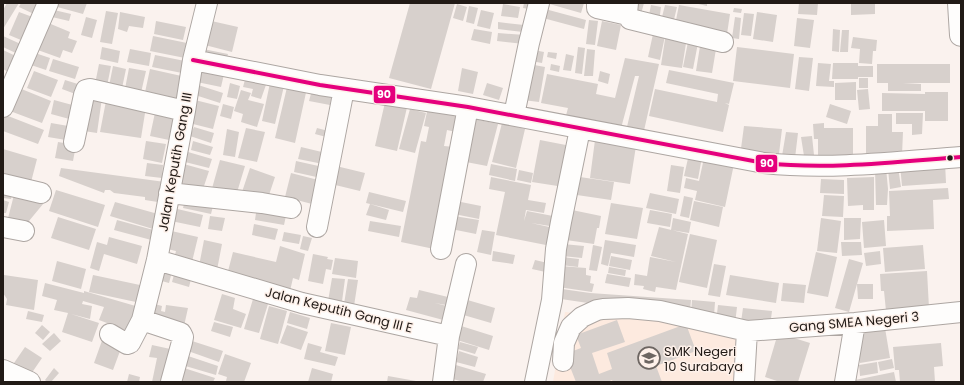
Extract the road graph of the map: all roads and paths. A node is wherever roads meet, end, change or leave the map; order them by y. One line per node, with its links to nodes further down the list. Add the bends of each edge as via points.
1 (48, 3): 11 (street)
2 (207, 3): 9 (street, Jalan Keputih Gang III)
3 (539, 3): 14 (street)
4 (597, 3): 6 (street, via 597,8)
5 (959, 3): 7 (main road)
6 (628, 9): 8 (street, via 630,19)
7 (961, 35)
8 (723, 42)
9 (193, 60): 10 (street); 13 (street, Jalan Keputih Gang III)
10 (344, 89): 12 (street); 23 (street)
11 (3, 107)
12 (468, 107): 14 (street); 25 (street)
13 (185, 111): 16 (street, via 86,90); 20 (street, Jalan Keputih Gang III)
14 (514, 115): 15 (street)
15 (580, 129): 17 (street, via 764,163 789,165); 39 (street, via 556,249 552,300)
16 (74, 142)
17 (961, 157)
18 (3, 184): 19 (street)
19 (41, 192)
20 (169, 193): 21 (street); 26 (street, Jalan Keputih Gang III)
21 (291, 208)
22 (3, 227): 24 (street)
23 (317, 227)
24 (24, 231)
25 (441, 249)
26 (157, 260): 29 (street, Jalan Keputih Gang III); 33 (street, Jalan Keputih Gang III E, via 302,303)
27 (466, 264): 33 (street)
28 (961, 312): 30 (street, Gang SMEA Negeri 3)
29 (142, 320): 32 (street, Jalan Keputih Gang III, via 130,343 127,344); 37 (street, via 181,333 183,336)
30 (855, 323): 31 (street, Gang SMEA Negeri 3); 41 (street)
31 (747, 331): 34 (street, Gang SMEA Negeri 3, via 660,311 628,308 596,310 582,317 571,327 564,342); 40 (street)
32 (110, 334)
33 (450, 336): 38 (street)
34 (563, 361)
35 (3, 370): 36 (street)
36 (30, 382)
37 (171, 382)
38 (443, 382)
39 (535, 382)
40 (744, 382)
41 (845, 382)

